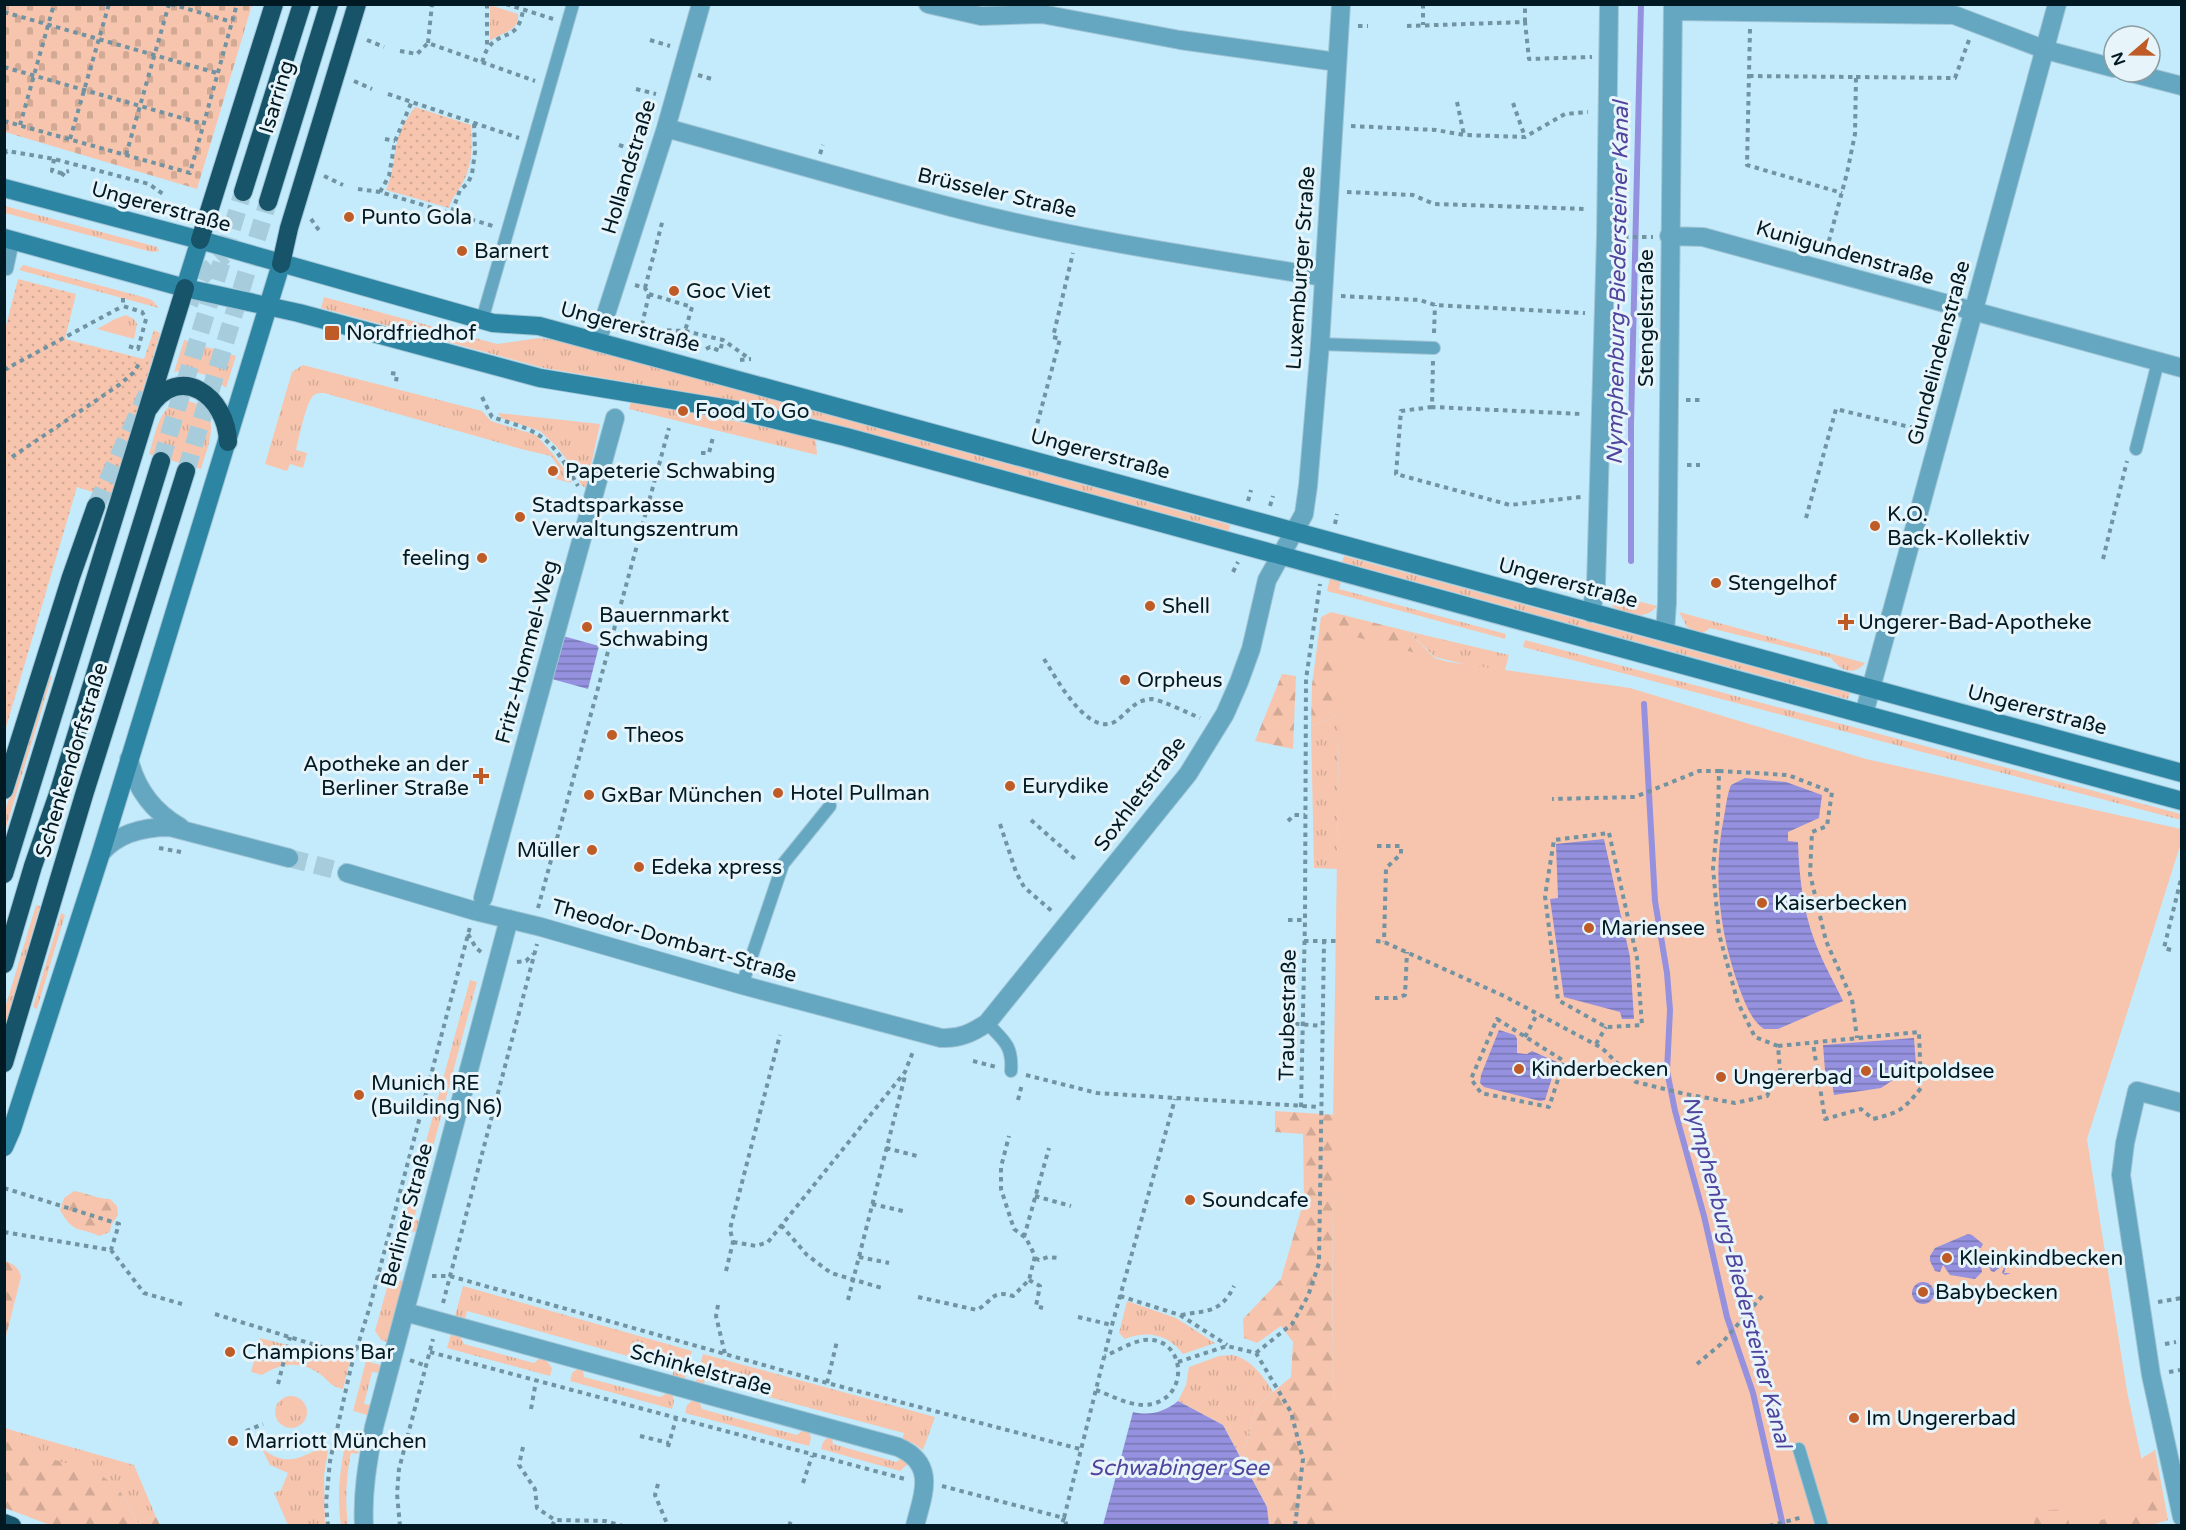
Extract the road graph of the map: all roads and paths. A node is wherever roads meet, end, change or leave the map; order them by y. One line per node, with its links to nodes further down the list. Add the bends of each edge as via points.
1 (54, 4): 28 (path)
2 (109, 4): 31 (path)
3 (170, 4): 24 (path); 38 (path)
4 (237, 4): 24 (path)
5 (274, 4): 96 (highway)
6 (302, 4): 83 (highway, Isarring)
7 (329, 4): 87 (highway, Isarring)
8 (357, 4): 97 (highway)
9 (432, 4): 33 (path)
10 (487, 4): 35 (path)
11 (506, 4): 21 (path)
12 (573, 4): 27 (lane)
13 (701, 4): 65 (street, Hollandstraße)
14 (928, 4): 41 (street, via 981,16 1042,14 1180,40)
15 (1341, 4): 41 (street, Luxemburger Straße)
16 (1423, 4): 29 (path)
17 (1525, 4): 25 (path)
18 (1609, 4): 39 (street, Stengelstraße)
19 (2057, 4): 36 (street, Gundelindenstraße)
20 (1673, 8): 23 (street); 94 (street, Stengelstraße)
21 (523, 10): 27 (path); 35 (path, via 518,28)
22 (4, 12): 28 (path)
23 (1751, 12): 26 (street, via 1954,15); 46 (path)
24 (232, 22): 44 (path)
25 (1525, 22): 29 (path); 39 (path, via 1529,58)
26 (1975, 23): 36 (street); 47 (path, via 1955,78)
27 (568, 24): 50 (lane)
28 (48, 25): 31 (path); 45 (path)
29 (1423, 25): 30 (path)
30 (1407, 26)
31 (99, 39): 38 (path); 53 (path)
32 (367, 40): 34 (path)
33 (428, 43): 37 (path, via 417,54); 40 (path)
34 (384, 47)
35 (487, 49): 40 (path)
36 (2046, 50): 42 (street); 109 (street, Gundelindenstraße)
37 (400, 51)
38 (155, 55): 44 (path); 58 (path)
39 (1608, 56): 59 (street, Stengelstraße)
40 (482, 62): 50 (path)
41 (1337, 62): 64 (street, Luxemburger Straße)
42 (2102, 65)
43 (4, 67): 45 (path)
44 (217, 74): 62 (path)
45 (34, 76): 53 (path); 63 (path)
46 (1749, 76): 47 (path); 85 (path, via 1747,165)
47 (1856, 77): 85 (path, via 1855,134)
48 (354, 81): 52 (path)
49 (2162, 81): 51 (street)
50 (550, 86): 71 (lane)
51 (2181, 86)
52 (372, 89)
53 (84, 90): 58 (path); 68 (path)
54 (388, 94): 55 (path)
55 (411, 101): 61 (path); 70 (path)
56 (1457, 102): 66 (path)
57 (1513, 103): 67 (path)
58 (141, 106): 62 (path); 73 (path)
59 (1607, 111): 67 (path, via 1565,114); 88 (street, Stengelstraße)
60 (4, 121): 63 (path)
61 (474, 122): 71 (path); 89 (path, via 472,174 460,190)
62 (203, 124): 73 (path, via 190,173)
63 (20, 125): 68 (path)
64 (1333, 125): 66 (path); 82 (street, Luxemburger Straße)
65 (666, 128): 92 (street, Brüsseler Straße, via 952,207); 100 (street, Hollandstraße)
66 (1464, 135): 67 (path)
67 (1525, 137)
68 (70, 139): 73 (path)
69 (385, 139): 70 (path)
70 (395, 141): 84 (path, via 389,176)
71 (534, 143): 91 (lane)
72 (4, 154): 74 (path, via 7,151)
73 (126, 155)
74 (54, 159): 76 (path, via 52,171); 86 (path, via 149,184)
75 (69, 171): 76 (path)
76 (61, 173): 78 (path)
77 (324, 176): 79 (path)
78 (68, 178)
79 (343, 185)
80 (4, 188): 96 (main road, Ungererstraße)
81 (358, 189): 84 (path)
82 (1329, 191): 88 (path, via 1413,195 1434,204); 101 (street, Luxemburger Straße)
83 (243, 192)
84 (380, 192): 89 (path)
85 (1842, 193): 99 (path)
86 (163, 194)
87 (268, 202)
88 (1606, 209): 110 (street, Stengelstraße)
89 (452, 212): 91 (path)
90 (663, 219): 103 (path)
91 (508, 231): 111 (lane)
92 (1077, 235): 101 (street, Brüsseler Straße); 138 (path, via 1053,337 1060,339)
93 (1621, 237): 94 (path)
94 (1660, 237): 99 (street, Kunigundenstraße, via 1703,237); 158 (street, Stengelstraße)
95 (9, 240): 98 (lane); 102 (main road)
96 (200, 240): 97 (main road, Ungererstraße); 102 (main road)
97 (281, 264): 108 (main road); 111 (main road, Ungererstraße)
98 (7, 269)
99 (1821, 270): 109 (street, Kunigundenstraße)
100 (617, 280): 103 (path); 117 (street, Hollandstraße)
101 (1323, 286): 106 (path); 118 (street, Luxemburger Straße)
102 (185, 288): 108 (main road); 133 (highway)
103 (645, 288): 104 (path)
104 (649, 294): 112 (path); 114 (path, via 692,307)
105 (123, 298): 107 (path)
106 (1435, 305): 110 (path); 121 (path)
107 (123, 306): 119 (path, via 142,312 146,319 138,349); 127 (path)
108 (270, 307): 141 (main road); 154 (main road, via 540,378 791,423)
109 (1972, 312): 125 (street, Kunigundenstraße); 139 (street, Gundelindenstraße)
110 (1604, 314): 135 (street, Stengelstraße)
111 (482, 320): 117 (main road, Ungererstraße, via 539,326)
112 (642, 325)
113 (658, 330): 114 (path)
114 (685, 331): 116 (path)
115 (147, 340): 122 (path)
116 (723, 340): 120 (path, via 720,351); 123 (path)
117 (597, 342): 153 (main road, Ungererstraße)
118 (1320, 344): 121 (lane); 153 (street, Luxemburger Straße, via 1308,486 1304,514)
119 (125, 345)
120 (708, 346)
121 (1434, 348): 134 (path)
122 (144, 350)
123 (751, 359)
124 (140, 361): 144 (path, via 119,385)
125 (2158, 362): 126 (street, Kunigundenstraße); 142 (lane)
126 (2181, 368)
127 (4, 370)
128 (391, 373): 129 (path, via 397,374)
129 (396, 382)
130 (482, 397): 149 (path, via 492,417 536,433 550,444)
131 (1686, 400): 132 (path)
132 (1700, 400)
133 (149, 408): 141 (highway, via 172,388 189,386 202,390 218,407); 180 (highway)
134 (1432, 408): 135 (path); 150 (path, via 1401,411 1396,474 1510,505)
135 (1601, 415): 150 (street, Stengelstraße)
136 (615, 418): 182 (street, Fritz-Hommel-Weg)
137 (669, 428): 187 (path)
138 (1035, 432)
139 (1940, 434): 152 (path, via 1836,409); 160 (street, Gundelindenstraße)
140 (713, 437): 143 (path, via 709,453)
141 (228, 442): 163 (main road)
142 (2136, 449): 155 (path, via 2129,454)
143 (702, 451)
144 (12, 457)
145 (161, 461): 196 (highway, Schenkendorfstraße)
146 (1687, 465): 147 (path)
147 (1700, 465)
148 (186, 471): 213 (highway, Schenkendorfstraße)
149 (579, 488)
150 (1599, 495): 157 (street, Stengelstraße, via 1596,585)
151 (96, 506): 166 (highway)
152 (1806, 518)
153 (1295, 531): 154 (street, Soxhletstraße); 157 (main road, Ungererstraße)
154 (1281, 555): 162 (main road); 186 (street, Soxhletstraße, via 1267,580 1251,649 1225,714 1188,774)
155 (2103, 559)
156 (1317, 593): 170 (path, Traubestraße, via 1306,679)
157 (1591, 613): 158 (main road, Ungererstraße)
158 (1665, 632): 160 (main road, Ungererstraße)
159 (1044, 659): 161 (path, via 1075,704 1094,723 1112,724 1131,705 1152,699)
160 (1871, 688): 162 (street, Gundelindenstraße); 165 (main road, Ungererstraße)
161 (1185, 712)
162 (1864, 714): 168 (main road)
163 (129, 759): 174 (street, via 143,794 162,815); 176 (main road)
164 (1719, 771): 167 (path, via 1699,771 1635,797); 207 (path, via 1788,775 1832,792 1827,826 1812,832 1810,874 1826,941 1852,999); 211 (path, via 1713,868 1719,934 1738,1003 1755,1037)
165 (2181, 773)
166 (4, 790)
167 (1552, 799)
168 (2181, 801)
169 (830, 806): 197 (lane, via 783,864)
170 (1305, 815): 172 (path, via 1294,815); 185 (path, Traubestraße)
171 (1031, 820): 178 (path)
172 (1288, 821)
173 (1000, 824): 186 (path, via 1024,886)
174 (182, 828): 176 (street, via 131,832); 177 (street)
175 (1377, 846): 193 (path, via 1401,846 1401,854 1386,868)
176 (101, 853): 223 (main road)
177 (289, 858)
178 (1075, 859)
179 (347, 873): 183 (street, Theodor-Dombart-Straße)
180 (4, 874)
181 (2181, 875): 194 (path, via 2164,948)
182 (483, 897)
183 (509, 919): 187 (street, Theodor-Dombart-Straße); 254 (street, Berliner Straße)
184 (1288, 920): 185 (path)
185 (1305, 920): 189 (path, Traubestraße)
186 (1067, 923): 200 (street, Soxhletstraße)
187 (538, 926): 197 (street, Theodor-Dombart-Straße); 242 (path)
188 (468, 934): 263 (path)
189 (1304, 941): 190 (path); 202 (path, Traubestraße)
190 (1324, 941): 191 (path); 203 (path)
191 (1336, 941)
192 (1376, 941): 193 (path)
193 (1384, 942): 195 (path)
194 (2171, 950)
195 (1407, 952): 198 (path, via 1405,995); 199 (path)
196 (4, 964)
197 (742, 985): 200 (street, Theodor-Dombart-Straße, via 941,1038 963,1036)
198 (1375, 998)
199 (1537, 1014): 206 (path); 209 (path)
200 (987, 1023): 214 (lane, via 1007,1044 1012,1056)
201 (1286, 1023): 202 (path)
202 (1302, 1024): 203 (path); 220 (path, Traubestraße)
203 (1322, 1026): 221 (path)
204 (1606, 1027): 204 (path, via 1642,1025 1637,958 1609,833 1554,840 1545,896 1558,1000); 209 (path)
205 (780, 1035): 235 (path, via 730,1229)
206 (1526, 1037): 206 (path, via 1497,1019 1471,1079 1481,1093 1549,1107 1564,1061)
207 (1857, 1038): 208 (path); 208 (path, via 1919,1032 1921,1088 1905,1108 1873,1119 1861,1109 1825,1119)
208 (1813, 1043): 211 (path)
209 (1596, 1044): 211 (path, via 1636,1082 1735,1103 1767,1096 1780,1070)
210 (915, 1046): 215 (path)
211 (1778, 1046)
212 (973, 1061): 214 (path, Traubestraße)
213 (4, 1063)
214 (1011, 1071): 217 (path, Traubestraße, via 1097,1093)
215 (906, 1072): 224 (path); 232 (path)
216 (1020, 1090): 218 (path)
217 (1175, 1099): 220 (path, Traubestraße); 248 (path)
218 (1018, 1100)
219 (2181, 1103): 288 (street, via 2137,1091 2121,1175 2151,1375)
220 (1301, 1107): 221 (path)
221 (1320, 1107): 265 (path, via 1319,1263 1308,1296 1292,1324)
222 (1009, 1136): 234 (path, via 1001,1167 1001,1189 1014,1229)
223 (4, 1147)
224 (886, 1148): 226 (path); 229 (path)
225 (1049, 1148): 228 (path)
226 (917, 1156)
227 (4, 1188): 236 (path, via 119,1224)
228 (1035, 1196): 230 (path); 234 (path)
229 (872, 1204): 231 (path); 237 (path)
230 (1071, 1206)
231 (903, 1211)
232 (781, 1225): 235 (path, via 768,1242 756,1246); 244 (path, via 807,1255 831,1273)
233 (4, 1232): 236 (path)
234 (1024, 1237): 238 (path)
235 (733, 1242): 241 (path)
236 (111, 1250): 251 (path, via 144,1293)
237 (859, 1257): 240 (path); 244 (path)
238 (1035, 1258): 239 (path); 243 (path)
239 (1058, 1258)
240 (889, 1263)
241 (726, 1270)
242 (450, 1276): 258 (path); 267 (path)
243 (1029, 1280): 249 (path, via 1013,1296 1002,1293 991,1297 977,1310); 253 (path, via 1041,1286 1036,1306)
244 (853, 1281): 246 (path); 250 (path)
245 (1234, 1286): 256 (path, via 1221,1305)
246 (882, 1287)
247 (1763, 1295): 270 (path, via 1721,1344)
248 (1120, 1296): 256 (path); 259 (path)
249 (918, 1297)
250 (848, 1300)
251 (182, 1304)
252 (718, 1305): 267 (path, via 716,1316)
253 (1043, 1308)
254 (405, 1312): 258 (street, Schinkelstraße); 266 (street, Berliner Straße)
255 (215, 1314): 260 (path)
256 (1180, 1316): 262 (path)
257 (1078, 1317): 259 (path)
258 (438, 1321): 264 (path); 285 (street, Schinkelstraße, via 898,1447 915,1458)
259 (1112, 1325): 268 (path)
260 (290, 1337): 263 (path, via 338,1352); 274 (path)
261 (837, 1341): 273 (path)
262 (1227, 1346): 265 (path); 269 (path)
263 (356, 1349): 266 (path); 294 (path, via 330,1461)
264 (430, 1352): 271 (path); 272 (path)
265 (1256, 1353): 303 (path, via 1291,1412 1304,1459)
266 (394, 1354): 271 (path); 295 (street, Berliner Straße, via 365,1477)
267 (725, 1354): 273 (path)
268 (1104, 1356): 269 (path, via 1144,1340 1160,1343); 275 (path)
269 (1178, 1362): 275 (path, via 1178,1383 1167,1398 1155,1403 1132,1403)
270 (1697, 1364)
271 (426, 1366): 296 (path, via 399,1469)
272 (536, 1381): 276 (path); 277 (path)
273 (827, 1383): 282 (path)
274 (278, 1384)
275 (1096, 1390): 282 (path)
276 (531, 1409)
277 (676, 1419): 280 (path, via 669,1445); 284 (path)
278 (263, 1424): 279 (path)
279 (246, 1431)
280 (640, 1436)
281 (523, 1447): 291 (path, via 519,1465 535,1489 537,1508)
282 (1080, 1449): 289 (path)
283 (1799, 1449): 305 (lane)
284 (812, 1456): 285 (path); 286 (path)
285 (926, 1482): 289 (path); 300 (street)
286 (804, 1483)
287 (658, 1484): 299 (path, via 655,1495)
288 (2181, 1517)
289 (1064, 1518): 301 (path); 302 (path)
290 (1794, 1519): 304 (path)
291 (555, 1520): 297 (path); 298 (path, via 605,1521)
292 (4, 1522): 293 (highway)
293 (12, 1526)
294 (328, 1526)
295 (364, 1526)
296 (400, 1526)
297 (552, 1526)
298 (623, 1526)
299 (668, 1526)
300 (915, 1526)
301 (1060, 1526)
302 (1067, 1526)
303 (1295, 1526)
304 (1769, 1526)
305 (1822, 1526)

